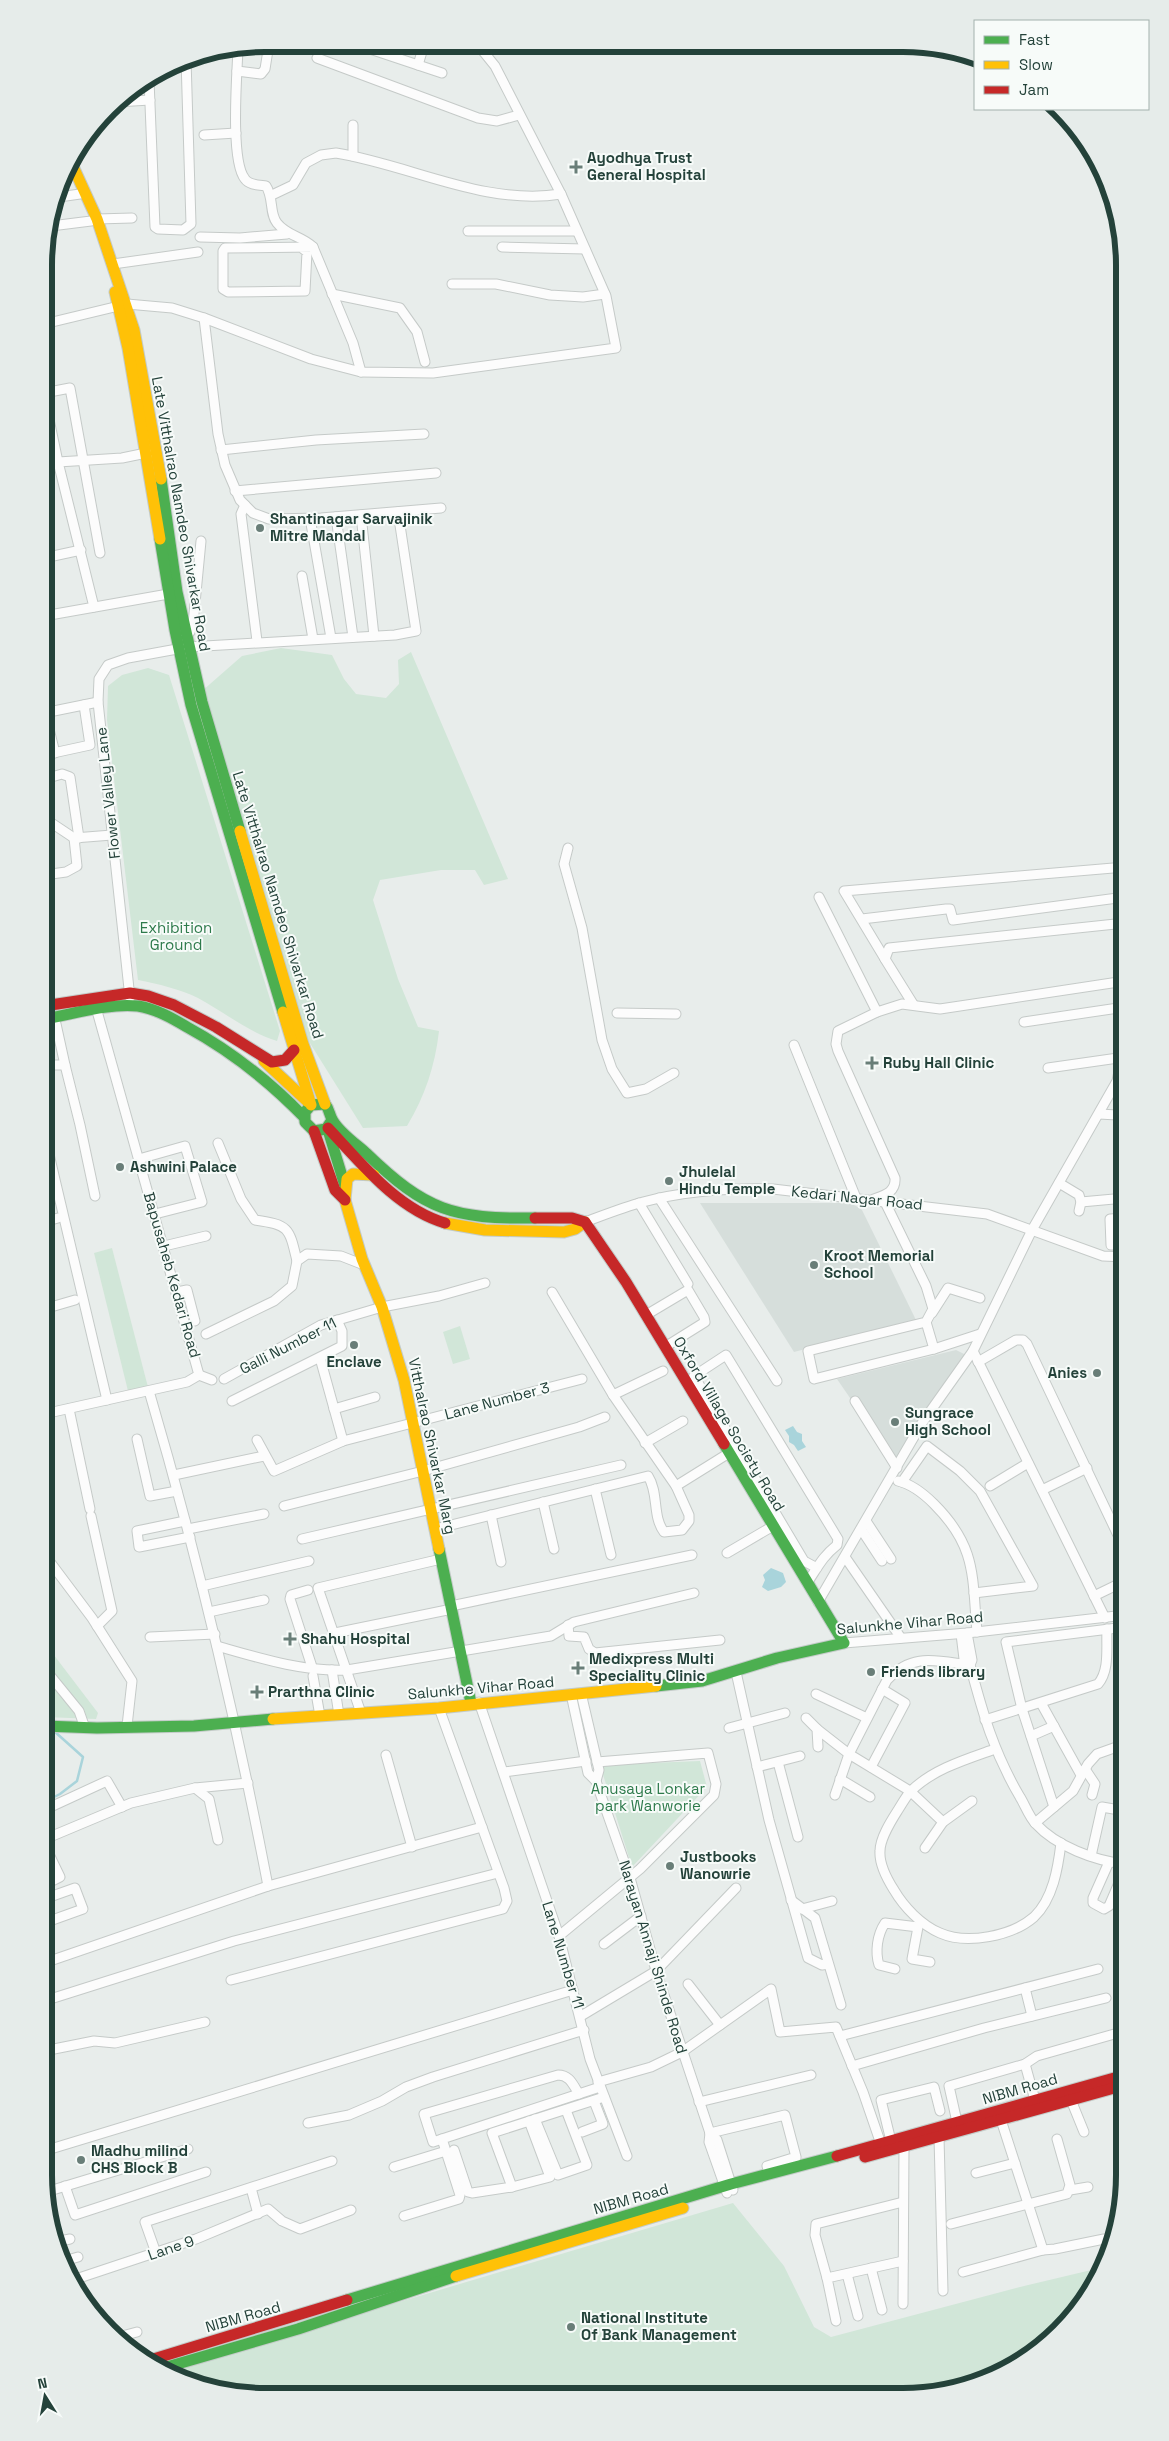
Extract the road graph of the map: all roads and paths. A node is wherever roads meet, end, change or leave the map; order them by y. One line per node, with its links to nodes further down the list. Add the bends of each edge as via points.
1 (268, 52): 9 (street, via 261,74)
2 (379, 52): 7 (street)
3 (422, 52): 7 (street)
4 (484, 52): 14 (street, via 495,66)
5 (238, 54): 9 (street)
6 (317, 58): 14 (street, via 478,118 497,121)
7 (418, 65): 10 (street)
8 (186, 68): 12 (street, via 191,224 183,230 158,230 155,227)
9 (237, 71): 16 (street)
10 (442, 73)
11 (149, 87): 12 (street)
12 (150, 100): 13 (street)
13 (130, 101)
14 (520, 115): 22 (street)
15 (353, 125): 18 (street)
16 (236, 134): 17 (street); 23 (street, via 244,179 266,186)
17 (204, 135)
18 (353, 156): 22 (street, via 486,191 545,197); 23 (street, via 321,155 306,163 294,186)
19 (74, 170): 26 (street, Late Vitthalrao Namdeo Shivarkar Road)
20 (72, 177): 21 (street, Late Vitthalrao Namdeo Shivarkar Road)
21 (80, 194): 24 (street); 26 (street, Late Vitthalrao Namdeo Shivarkar Road)
22 (562, 194): 29 (street)
23 (272, 195): 30 (street, via 276,222)
24 (64, 196)
25 (132, 218): 26 (street)
26 (94, 220): 27 (street); 37 (street, Late Vitthalrao Namdeo Shivarkar Road); 41 (street, Late Vitthalrao Namdeo Shivarkar Road)
27 (57, 225)
28 (468, 231): 29 (street)
29 (577, 231): 35 (street)
30 (287, 234): 31 (street); 32 (street, via 307,241)
31 (200, 237)
32 (313, 247): 34 (street); 39 (street)
33 (502, 247): 35 (street)
34 (302, 248): 34 (street, via 225,248 223,289 228,292 302,292 306,288 308,265)
35 (585, 249): 40 (street)
36 (198, 252): 37 (street)
37 (113, 264): 41 (street, Late Vitthalrao Namdeo Shivarkar Road)
38 (452, 284): 40 (street, via 496,284 550,295)
39 (332, 294): 44 (street, via 400,308 417,332); 45 (street, via 353,343)
40 (605, 294): 45 (street, via 616,348 433,373)
41 (123, 305): 42 (street, via 172,308); 43 (street); 50 (street, Late Vitthalrao Namdeo Shivarkar Road, via 135,333)
42 (204, 318): 45 (street, via 311,359); 49 (street)
43 (52, 322)
44 (425, 362)
45 (361, 372)
46 (52, 392): 51 (street, via 70,388)
47 (52, 434): 52 (street)
48 (424, 434): 49 (street, via 316,440)
49 (222, 450): 55 (street)
50 (152, 452): 51 (street, via 122,458); 67 (street, Late Vitthalrao Namdeo Shivarkar Road)
51 (82, 460): 52 (street); 64 (street)
52 (58, 462): 53 (street); 63 (street)
53 (52, 463)
54 (436, 473): 55 (street)
55 (235, 491): 56 (street)
56 (245, 504): 61 (street, via 253,513 269,519); 75 (street, via 242,514)
57 (441, 508): 58 (street)
58 (398, 512): 59 (street); 71 (street, Flower Valley Lane, via 416,631)
59 (361, 515): 60 (street); 71 (street)
60 (336, 517): 61 (street); 72 (street)
61 (310, 518): 73 (street)
62 (201, 542): 70 (street, via 194,624)
63 (82, 550): 65 (street); 68 (street)
64 (100, 553)
65 (52, 556)
66 (302, 576): 74 (street)
67 (172, 593): 68 (street); 70 (street, Late Vitthalrao Namdeo Shivarkar Road); 76 (street, Late Vitthalrao Namdeo Shivarkar Road)
68 (94, 606): 69 (street)
69 (52, 614)
70 (185, 634): 76 (street, Late Vitthalrao Namdeo Shivarkar Road)
71 (374, 636): 72 (street, Flower Valley Lane)
72 (353, 637): 73 (street, Flower Valley Lane)
73 (331, 638): 74 (street, Flower Valley Lane)
74 (313, 639): 75 (street, Flower Valley Lane)
75 (257, 641): 76 (street, Flower Valley Lane)
76 (182, 648): 77 (street, Flower Valley Lane, via 108,665 98,679); 110 (street, Late Vitthalrao Namdeo Shivarkar Road, via 191,705); 118 (street, Late Vitthalrao Namdeo Shivarkar Road, via 300,1034)
77 (98, 702): 78 (street); 85 (street, Flower Valley Lane)
78 (84, 705): 79 (street); 81 (street, via 90,745)
79 (52, 712)
80 (52, 741): 81 (street)
81 (55, 753): 82 (street)
82 (52, 754)
83 (55, 776): 86 (street, via 70,777)
84 (52, 823): 86 (street)
85 (112, 835): 86 (street); 96 (street, Flower Valley Lane)
86 (77, 838): 89 (street, via 77,866)
87 (568, 848): 116 (street, via 564,864 582,928 602,1040 612,1069 627,1093 646,1089)
88 (1116, 868): 92 (street, via 844,891)
89 (52, 874)
90 (819, 897): 103 (street)
91 (1116, 898): 92 (street, via 953,920 950,909)
92 (862, 919): 94 (street)
93 (1116, 924): 94 (street, via 889,948)
94 (885, 959): 98 (street)
95 (1116, 981): 98 (street, via 940,1009)
96 (130, 993): 97 (street); 100 (street, Flower Valley Lane); 111 (street, via 174,1005 216,1027)
97 (94, 998): 99 (street); 102 (street, Bapusaheb Kedari Road)
98 (913, 1004): 103 (street)
99 (52, 1005)
100 (130, 1006): 102 (street); 122 (street, via 168,1016 209,1038 274,1085)
101 (1116, 1008): 107 (street)
102 (97, 1010): 106 (street); 126 (street, Bapusaheb Kedari Road)
103 (876, 1012): 135 (street, via 838,1031 836,1037 838,1051 894,1178 893,1190)
104 (617, 1013): 105 (street)
105 (676, 1014)
106 (52, 1018)
107 (1024, 1022)
108 (56, 1024): 114 (street)
109 (794, 1045): 133 (street)
110 (294, 1050): 111 (street, via 287,1060 280,1063); 119 (street, Late Vitthalrao Namdeo Shivarkar Road)
111 (254, 1053): 119 (street)
112 (1116, 1059): 115 (street)
113 (52, 1065): 114 (street)
114 (65, 1065): 131 (street)
115 (1048, 1068)
116 (674, 1073)
117 (1116, 1088): 120 (street)
118 (325, 1104): 119 (street); 123 (street, via 331,1111)
119 (310, 1105): 122 (street)
120 (1098, 1114): 121 (street); 129 (street)
121 (1116, 1114)
122 (304, 1117): 124 (street, via 307,1126)
123 (330, 1124): 124 (street); 128 (street); 130 (street); 143 (street, via 382,1168 440,1208 463,1214 572,1218)
124 (314, 1131): 134 (street, via 335,1190)
125 (218, 1143): 149 (street, via 241,1199 254,1220 279,1224 291,1235)
126 (139, 1159): 139 (street, Bapusaheb Kedari Road); 139 (street, via 185,1146 202,1202)
127 (52, 1166): 181 (street)
128 (374, 1175): 130 (street, via 353,1174); 143 (street, via 414,1208 435,1220 461,1227 564,1232)
129 (1059, 1183): 136 (street, via 1076,1192 1080,1206); 144 (street)
130 (345, 1186): 134 (street)
131 (94, 1196)
132 (659, 1198): 133 (street, Kedari Nagar Road, via 749,1188); 138 (street, Kedari Nagar Road); 177 (street)
133 (856, 1198): 135 (street, Kedari Nagar Road)
134 (345, 1200): 150 (street, Vitthalrao Shivarkar Marg)
135 (871, 1200): 137 (street, Kedari Nagar Road)
136 (1116, 1200)
137 (885, 1202): 144 (street, Kedari Nagar Road, via 987,1214); 159 (street, via 926,1286 933,1309)
138 (639, 1203): 143 (street, Kedari Nagar Road); 152 (street)
139 (155, 1214): 147 (street, Bapusaheb Kedari Road)
140 (58, 1218): 142 (street)
141 (1116, 1219): 146 (street, via 1110,1219 1111,1244)
142 (52, 1220)
143 (585, 1222): 160 (street, Oxford Village Society Road)
144 (1032, 1230): 148 (street, Kedari Nagar Road, via 1103,1256); 165 (street)
145 (206, 1236): 147 (street)
146 (1116, 1244)
147 (164, 1246): 153 (street, Bapusaheb Kedari Road)
148 (1116, 1257)
149 (297, 1261): 150 (street, via 307,1254 341,1256); 164 (street, via 292,1286 274,1301)
150 (364, 1265): 158 (street, Vitthalrao Shivarkar Marg)
151 (485, 1283): 158 (street, Galli Number 11)
152 (688, 1284)
153 (177, 1292): 162 (street, via 187,1290); 172 (street, Bapusaheb Kedari Road)
154 (552, 1292): 179 (street)
155 (980, 1298): 159 (street, via 948,1288)
156 (75, 1300): 157 (street)
157 (52, 1307)
158 (382, 1307): 161 (street, Galli Number 11); 189 (street, Vitthalrao Shivarkar Marg, via 404,1380)
159 (931, 1313): 163 (street)
160 (646, 1315): 166 (street, Oxford Village Society Road); 166 (street, via 688,1290 704,1322)
161 (337, 1320): 169 (street, via 342,1331 342,1346); 173 (street, Galli Number 11)
162 (195, 1321)
163 (926, 1322): 167 (street); 167 (street, via 808,1351 814,1379)
164 (206, 1334)
165 (980, 1334): 167 (street); 168 (street)
166 (665, 1347): 175 (street, Oxford Village Society Road)
167 (934, 1350)
168 (972, 1350): 170 (street); 198 (street, via 922,1423)
169 (320, 1358): 182 (street); 185 (street)
170 (978, 1362): 196 (street); 199 (street, via 1016,1340 1023,1340)
171 (663, 1371): 179 (street)
172 (199, 1374): 176 (street); 178 (street, Bapusaheb Kedari Road, via 187,1382)
173 (224, 1379)
174 (582, 1379): 189 (street, Lane Number 3)
175 (690, 1379): 194 (street, Oxford Village Society Road); 230 (street, via 804,1561); 230 (street, via 726,1355 838,1539 838,1545 824,1555)
176 (212, 1380)
177 (777, 1381)
178 (149, 1391): 181 (street, Bapusaheb Kedari Road); 201 (street)
179 (613, 1395): 193 (street)
180 (375, 1397): 185 (street)
181 (108, 1400): 184 (street, Bapusaheb Kedari Road)
182 (232, 1401)
183 (855, 1401): 198 (street)
184 (69, 1409): 186 (street, Bapusaheb Kedari Road); 245 (street, via 112,1611)
185 (334, 1409): 192 (street)
186 (52, 1412)
187 (604, 1417): 200 (street, via 580,1427)
188 (683, 1421): 193 (street)
189 (412, 1424): 192 (street, Lane Number 3); 200 (street, Vitthalrao Shivarkar Marg)
190 (137, 1439): 207 (street, via 150,1496)
191 (256, 1440): 195 (street)
192 (343, 1441): 195 (street, Lane Number 3, via 274,1471)
193 (645, 1444): 204 (street)
194 (729, 1453): 204 (street); 215 (street, Oxford Village Society Road)
195 (264, 1456): 201 (street)
196 (1028, 1463): 205 (street); 208 (street)
197 (620, 1465): 211 (street)
198 (897, 1468): 202 (street)
199 (1087, 1468): 208 (street); 218 (street)
200 (423, 1471): 210 (street); 211 (street, Vitthalrao Shivarkar Marg)
201 (174, 1475): 207 (street)
202 (891, 1478): 203 (street); 214 (street)
203 (902, 1482): 235 (street, via 929,1500 956,1529 968,1551); 235 (street, via 927,1446 980,1491 1033,1586)
204 (676, 1486): 206 (street, via 689,1522 682,1530 664,1532 659,1525 648,1476)
205 (990, 1486)
206 (595, 1489): 209 (street); 222 (street)
207 (177, 1490): 216 (street)
208 (1042, 1490): 237 (street)
209 (543, 1502): 213 (street); 220 (street)
210 (284, 1506)
211 (432, 1510): 217 (street, Vitthalrao Shivarkar Marg); 219 (street)
212 (264, 1514): 216 (street)
213 (491, 1515): 217 (street); 228 (street)
214 (864, 1525): 224 (street); 226 (street)
215 (773, 1526): 221 (street); 231 (street, Oxford Village Society Road)
216 (188, 1529): 216 (street, via 137,1531 139,1547); 233 (street)
217 (435, 1529): 225 (street, Vitthalrao Shivarkar Marg)
218 (1116, 1531)
219 (302, 1539)
220 (554, 1549)
221 (727, 1553)
222 (611, 1555)
223 (692, 1555): 240 (street)
224 (845, 1557): 239 (street); 252 (street)
225 (441, 1559): 240 (street, Vitthalrao Shivarkar Marg); 248 (street, via 318,1588)
226 (886, 1560)
227 (309, 1561): 233 (street)
228 (501, 1562)
229 (52, 1565): 245 (street)
230 (816, 1570): 231 (street)
231 (808, 1583): 239 (street, Oxford Village Society Road)
232 (1116, 1585): 237 (street)
233 (202, 1586): 241 (street)
234 (308, 1590): 260 (street, via 291,1595 290,1599)
235 (974, 1593): 249 (street)
236 (694, 1594): 244 (street)
237 (1094, 1596): 243 (street)
238 (264, 1600): 241 (street)
239 (818, 1602): 254 (street, Oxford Village Society Road)
240 (451, 1608): 248 (street); 256 (street, Vitthalrao Shivarkar Marg)
241 (209, 1612): 250 (street)
242 (1116, 1617): 243 (street, Salunkhe Vihar Road)
243 (1105, 1618): 249 (street, Salunkhe Vihar Road)
244 (568, 1625): 253 (street, via 569,1636 584,1637 589,1649 595,1653); 256 (street, via 551,1636)
245 (96, 1626): 280 (street, via 132,1681)
246 (1107, 1628): 247 (street); 267 (street, via 1106,1670 1098,1684); 269 (street, via 1006,1642)
247 (1116, 1628)
248 (335, 1632): 259 (street)
249 (968, 1633): 252 (street, Salunkhe Vihar Road); 257 (street, via 964,1660)
250 (214, 1634): 251 (street); 255 (street)
251 (150, 1637)
252 (901, 1638): 254 (street, Salunkhe Vihar Road)
253 (720, 1640)
254 (844, 1643): 261 (street, Salunkhe Vihar Road, via 778,1658)
255 (217, 1646): 260 (street); 277 (street)
256 (460, 1651): 259 (street); 266 (street, Vitthalrao Shivarkar Marg)
257 (970, 1665): 263 (street, via 915,1660 895,1670); 276 (street)
258 (332, 1670): 259 (street); 260 (street); 272 (street)
259 (347, 1670): 270 (street)
260 (312, 1672): 273 (street)
261 (736, 1672): 264 (street, Salunkhe Vihar Road, via 688,1683); 278 (street)
262 (52, 1678): 282 (street, via 79,1711)
263 (882, 1688): 275 (street); 296 (street, via 905,1703)
264 (576, 1694): 266 (street, Salunkhe Vihar Road); 292 (street, Narayan Annaji Shinde Road); 293 (street, Narayan Annaji Shinde Road)
265 (816, 1694): 275 (street)
266 (475, 1702): 268 (street, Salunkhe Vihar Road); 297 (street, Lane Number 11)
267 (1041, 1703): 269 (street); 281 (street)
268 (439, 1708): 270 (street, Salunkhe Vihar Road); 314 (street)
269 (1022, 1709): 276 (street); 285 (street)
270 (361, 1713): 272 (street, Salunkhe Vihar Road)
271 (785, 1713): 278 (street)
272 (339, 1715): 273 (street, Salunkhe Vihar Road)
273 (320, 1716): 277 (street, Salunkhe Vihar Road)
274 (806, 1718): 284 (street)
275 (867, 1718): 289 (street)
276 (985, 1720): 288 (street)
277 (235, 1721): 280 (street, Salunkhe Vihar Road, via 194,1726); 301 (street)
278 (748, 1722): 283 (street); 295 (street)
279 (52, 1726): 282 (street, Salunkhe Vihar Road)
280 (128, 1726): 282 (street, Salunkhe Vihar Road)
281 (1054, 1726): 285 (street); 298 (street)
282 (85, 1728)
283 (729, 1728)
284 (818, 1729): 286 (street); 289 (street)
285 (1031, 1736): 310 (street)
286 (818, 1747)
287 (1116, 1747): 298 (street, via 1097,1754)
288 (996, 1749): 303 (street, via 962,1760); 313 (street, via 1002,1768)
289 (849, 1754): 296 (street); 299 (street)
290 (386, 1755): 319 (street)
291 (800, 1756): 294 (street)
292 (586, 1761): 297 (street); 300 (street, Narayan Annaji Shinde Road, via 588,1772)
293 (597, 1762): 300 (street, Narayan Annaji Shinde Road); 326 (street, via 708,1753 716,1784 714,1795)
294 (778, 1762): 295 (street); 316 (street)
295 (757, 1767): 332 (street)
296 (871, 1768): 303 (street)
297 (504, 1772): 339 (street, Lane Number 11)
298 (1083, 1772): 305 (street, via 1095,1784); 310 (street, via 1073,1791)
299 (840, 1779): 304 (street); 306 (street)
300 (596, 1781): 326 (street, Narayan Annaji Shinde Road)
301 (248, 1783): 302 (street); 328 (street)
302 (195, 1788): 309 (street); 317 (street, via 209,1799)
303 (910, 1792): 312 (street); 336 (street, via 890,1821 880,1851 884,1875 902,1903)
304 (835, 1795)
305 (1092, 1795)
306 (870, 1796)
307 (972, 1801): 312 (street)
308 (52, 1806): 309 (street, via 107,1781)
309 (122, 1807): 315 (street)
310 (1054, 1807): 313 (street)
311 (1116, 1809): 321 (street, via 1102,1807)
312 (943, 1822): 320 (street)
313 (1035, 1824): 318 (street)
314 (482, 1827): 319 (street); 325 (street)
315 (52, 1836)
316 (798, 1838)
317 (218, 1840)
318 (1062, 1843): 321 (street); 336 (street, via 1058,1871 1048,1896 1034,1916 1006,1933 973,1939 942,1934)
319 (412, 1846): 328 (street)
320 (925, 1848)
321 (1091, 1856): 323 (street)
322 (52, 1862): 327 (street, via 60,1877)
323 (1109, 1862): 324 (street); 330 (street, via 1092,1898 1094,1903 1104,1909 1109,1906)
324 (1116, 1863)
325 (498, 1873): 347 (street, via 507,1901 503,1909); 351 (street, via 234,1941)
326 (630, 1878): 335 (street, Narayan Annaji Shinde Road); 339 (street)
327 (52, 1881)
328 (268, 1886): 341 (street)
329 (736, 1888): 346 (street)
330 (1116, 1890)
331 (52, 1896): 337 (street, via 75,1888 82,1909)
332 (791, 1900): 334 (street); 343 (street, via 808,1958 822,1965)
333 (832, 1901): 334 (street)
334 (802, 1909): 343 (street, via 814,1918)
335 (640, 1916): 340 (street); 346 (street, Narayan Annaji Shinde Road)
336 (917, 1917): 338 (street)
337 (52, 1920)
338 (914, 1927): 342 (street, via 918,1928 912,1959); 344 (street, via 885,1923 881,1930 876,1956 879,1965)
339 (559, 1936): 350 (street, Lane Number 11)
340 (604, 1944)
341 (52, 1960)
342 (930, 1962)
343 (828, 1964): 353 (street)
344 (895, 1969)
345 (1098, 1969): 349 (street)
346 (656, 1971): 354 (street); 362 (street, Narayan Annaji Shinde Road)
347 (231, 1980)
348 (688, 1984): 357 (street)
349 (1025, 1988): 355 (street); 360 (street)
350 (573, 1990): 354 (street, Lane Number 11); 390 (street)
351 (52, 1998)
352 (1106, 1998): 355 (street)
353 (841, 2005)
354 (581, 2016): 358 (street, Lane Number 11)
355 (1032, 2016): 364 (street)
356 (205, 2022): 361 (street, via 115,2043 94,2041)
357 (720, 2025): 360 (street, via 771,1989 780,2032 836,2026); 362 (street)
358 (584, 2030): 367 (street, Lane Number 11); 380 (street, via 433,2077 349,2115)
359 (1116, 2034): 363 (street, via 1037,2056)
360 (840, 2036): 364 (street)
361 (52, 2049)
362 (682, 2052): 367 (street); 374 (street, Narayan Annaji Shinde Road)
363 (1025, 2064): 371 (street); 379 (street, via 949,2086)
364 (852, 2066): 387 (street)
365 (812, 2075): 374 (street)
366 (1116, 2077): 371 (street, NIBM Road)
367 (599, 2085): 369 (street); 370 (street, Lane Number 11)
368 (1116, 2088): 372 (street, NIBM Road)
369 (579, 2094): 385 (street); 385 (street, via 569,2078 558,2075 424,2114 434,2142)
370 (604, 2097): 373 (street); 392 (street, Lane Number 11)
371 (1035, 2100): 379 (street, NIBM Road)
372 (1071, 2100): 378 (street, NIBM Road); 382 (street)
373 (594, 2101): 375 (street); 381 (street, via 603,2124)
374 (699, 2102): 383 (street, Narayan Annaji Shinde Road)
375 (566, 2110): 377 (street); 377 (street, via 587,2165 558,2175)
376 (940, 2111): 387 (street, via 934,2087 881,2100)
377 (532, 2120): 400 (street, via 550,2177); 400 (street, via 492,2132)
378 (1002, 2120): 384 (street, NIBM Road); 394 (street)
379 (957, 2122): 387 (street, NIBM Road)
380 (308, 2123)
381 (582, 2132)
382 (1084, 2132)
383 (710, 2133): 398 (street, via 785,2115 796,2157 767,2166); 403 (street, Narayan Annaji Shinde Road, via 709,2142)
384 (939, 2137): 388 (street, NIBM Road); 425 (street)
385 (442, 2139): 391 (street)
386 (1057, 2139): 405 (street)
387 (885, 2146): 388 (street, NIBM Road); 398 (street, NIBM Road); 403 (street, NIBM Road)
388 (904, 2147): 406 (street)
389 (188, 2149): 399 (street)
390 (52, 2150)
391 (450, 2151): 395 (street); 400 (street, via 468,2192); 410 (street, via 459,2198)
392 (627, 2156)
393 (332, 2161): 402 (street)
394 (1015, 2163): 397 (street); 407 (street)
395 (394, 2167)
396 (206, 2172): 399 (street, via 75,2215)
397 (976, 2173)
398 (769, 2174): 403 (street, NIBM Road)
399 (65, 2186): 404 (street)
400 (512, 2187)
401 (1088, 2187): 405 (street)
402 (251, 2188): 409 (street); 416 (street, via 145,2222)
403 (729, 2188): 432 (street, NIBM Road); 433 (street, NIBM Road, via 637,2223 453,2277 298,2330)
404 (53, 2190)
405 (1070, 2190): 407 (street, via 1068,2194)
406 (903, 2202): 419 (street); 424 (street, via 816,2224 815,2235)
407 (1028, 2205): 411 (street); 415 (street)
408 (351, 2210): 409 (street, Lane 9, via 300,2229 282,2222 268,2210)
409 (258, 2214): 416 (street, Lane 9)
410 (404, 2216)
411 (951, 2224)
412 (70, 2239): 414 (street)
413 (1104, 2239): 415 (street)
414 (63, 2241)
415 (1043, 2250): 421 (street)
416 (156, 2253): 423 (street, Lane 9)
417 (78, 2257): 418 (street)
418 (70, 2259)
419 (903, 2261): 420 (street); 426 (street)
420 (872, 2268): 422 (street); 427 (street)
421 (963, 2272)
422 (847, 2274): 424 (street); 428 (street)
423 (79, 2278)
424 (827, 2278): 429 (street)
425 (943, 2291)
426 (902, 2304)
427 (882, 2310)
428 (858, 2316)
429 (836, 2320)
430 (137, 2332): 431 (street)
431 (124, 2335)
432 (156, 2358)
433 (170, 2366)

